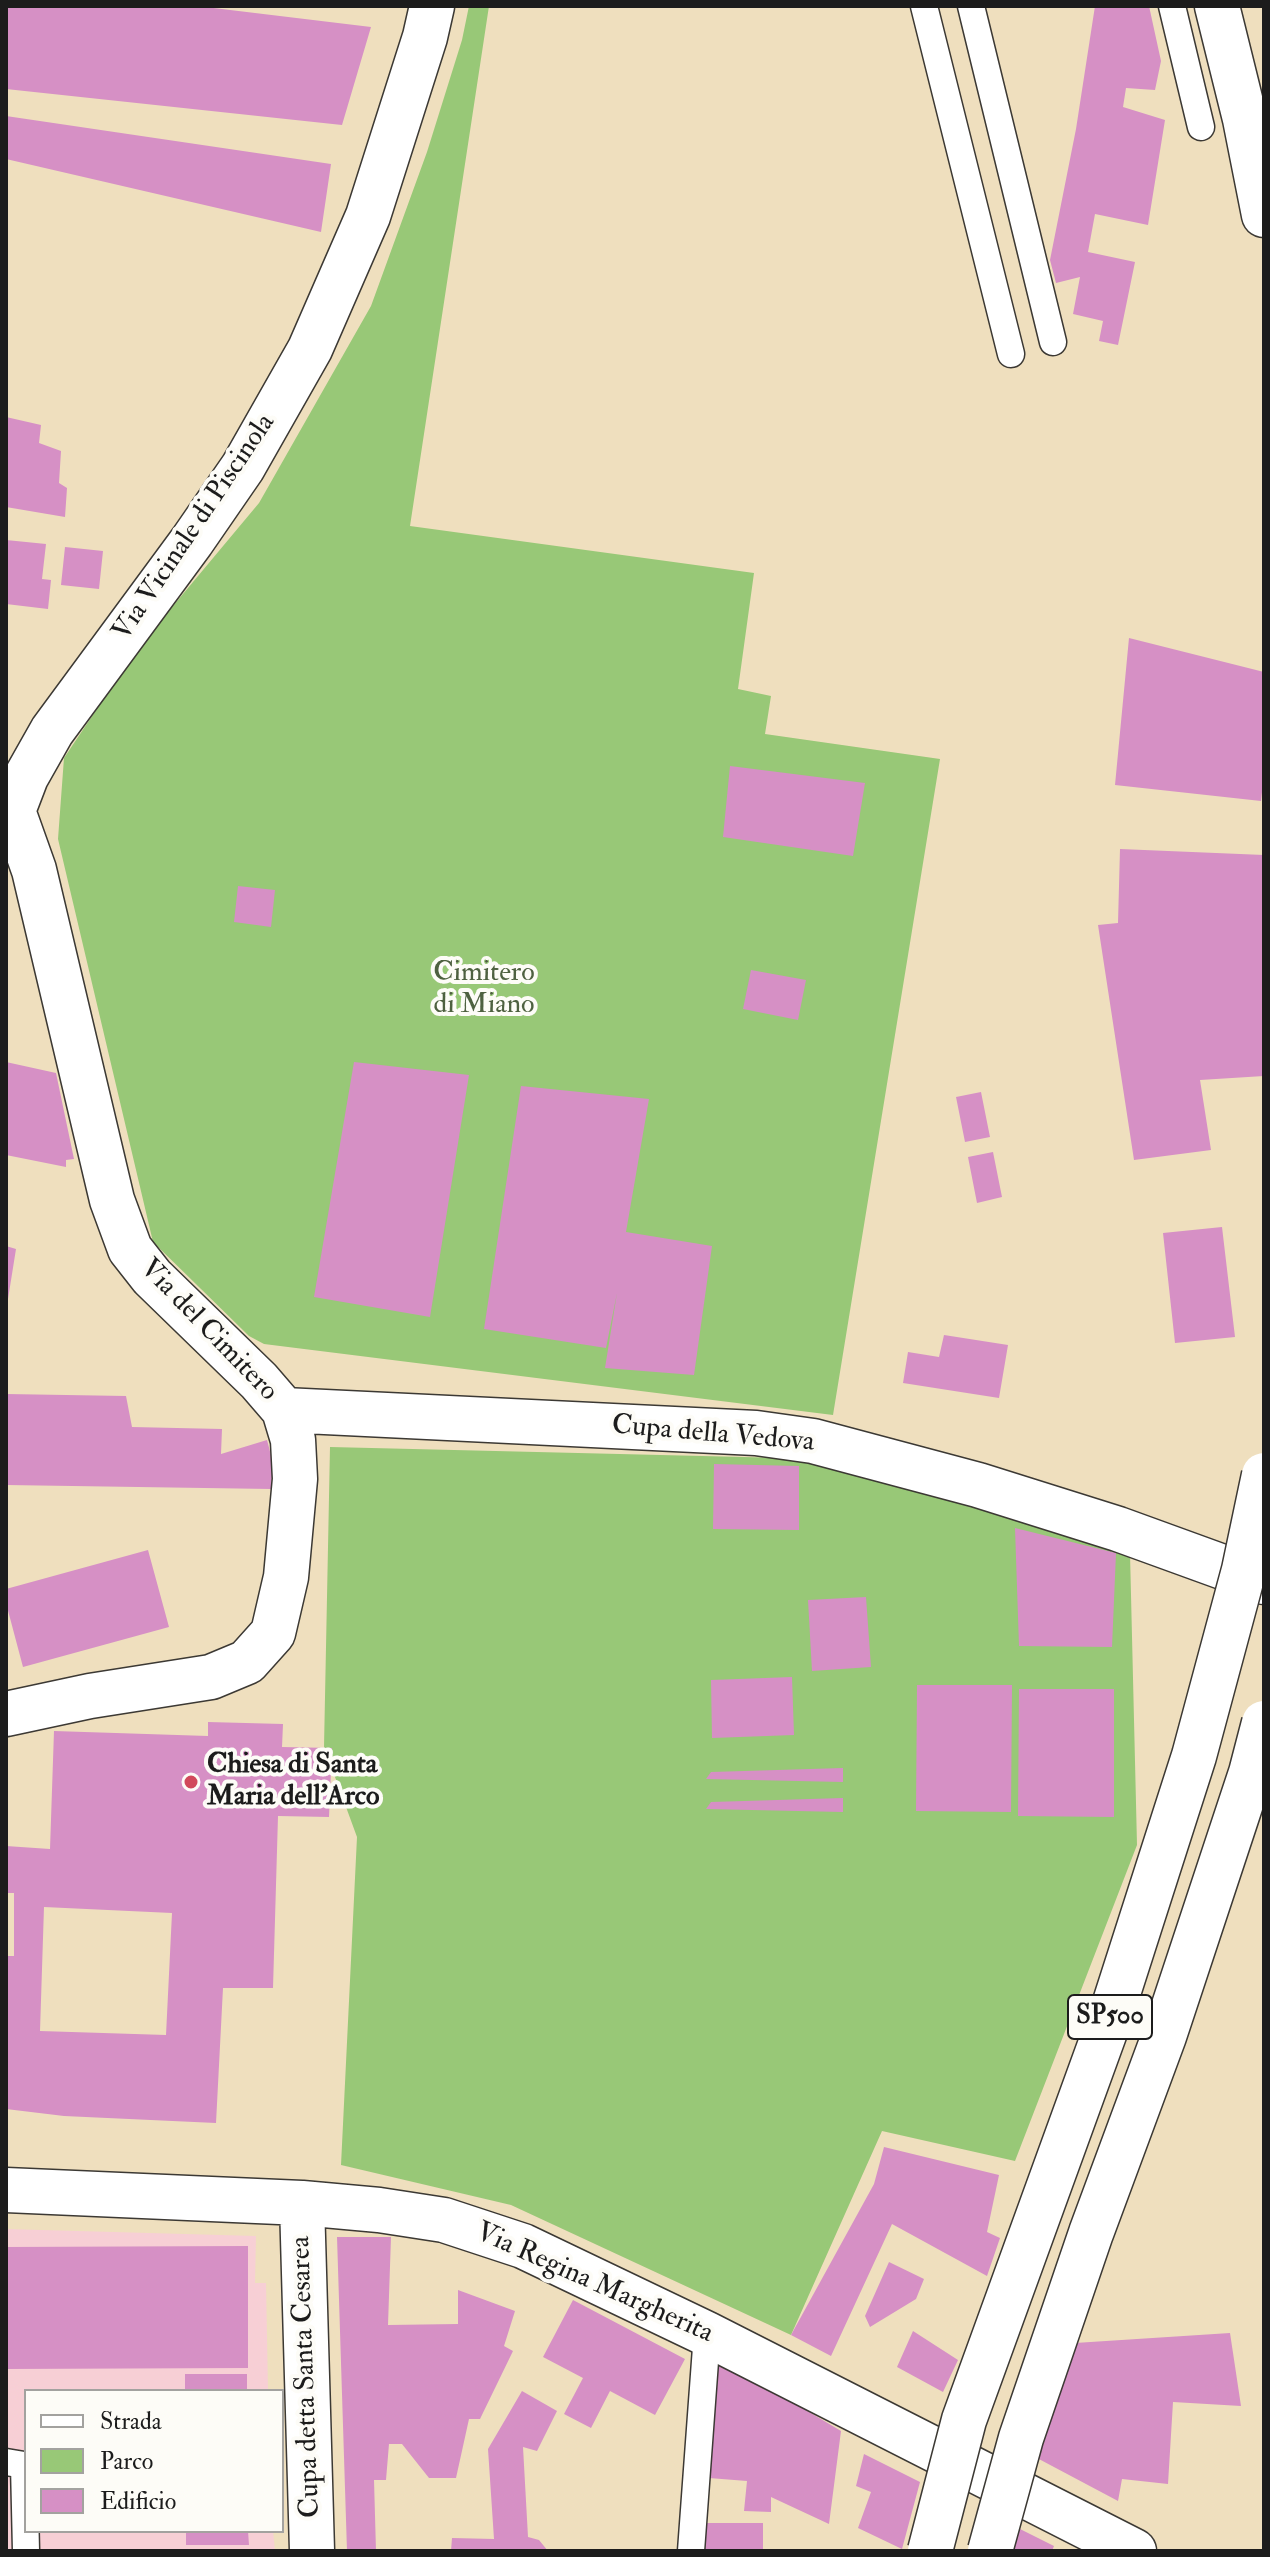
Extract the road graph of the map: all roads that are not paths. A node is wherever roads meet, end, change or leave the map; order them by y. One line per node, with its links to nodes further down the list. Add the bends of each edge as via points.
1 (432, 6): 10 (main road, Via Vicinale di Piscinola, via 368,216 310,349 243,467 52,731)
2 (924, 6): 9 (lane)
3 (971, 6): 8 (lane)
4 (1172, 6): 6 (lane)
5 (1217, 6): 7 (main road)
6 (1201, 127)
7 (1264, 215)
8 (1053, 342)
9 (1011, 354)
10 (10, 811): 11 (main road, Via del Cimitero, via 34,870 112,1200 130,1249)
11 (284, 1410): 13 (main road, Cupa della Vedova, via 756,1433 813,1441 978,1485); 14 (main road, Via del Cimitero, via 293,1440 295,1479 286,1577 273,1633 247,1662 211,1677)
12 (1264, 1475): 21 (main road, SP500, bridge, via 1194,1756 1111,2015 964,2420)
13 (1264, 1582)
14 (6, 1714)
15 (1264, 1723): 22 (main road, SP500, bridge, via 1164,2036 1021,2438)
16 (6, 2190): 17 (main road, Via Regina Margherita)
17 (302, 2203): 18 (main road, Via Regina Margherita, via 444,2220 523,2246); 19 (main road, Cupa detta Santa Cesarea)
18 (707, 2334): 20 (lane); 23 (main road, Via Regina Margherita)
19 (312, 2551)
20 (691, 2551)
21 (930, 2551)
22 (990, 2551)
23 (1134, 2551)

